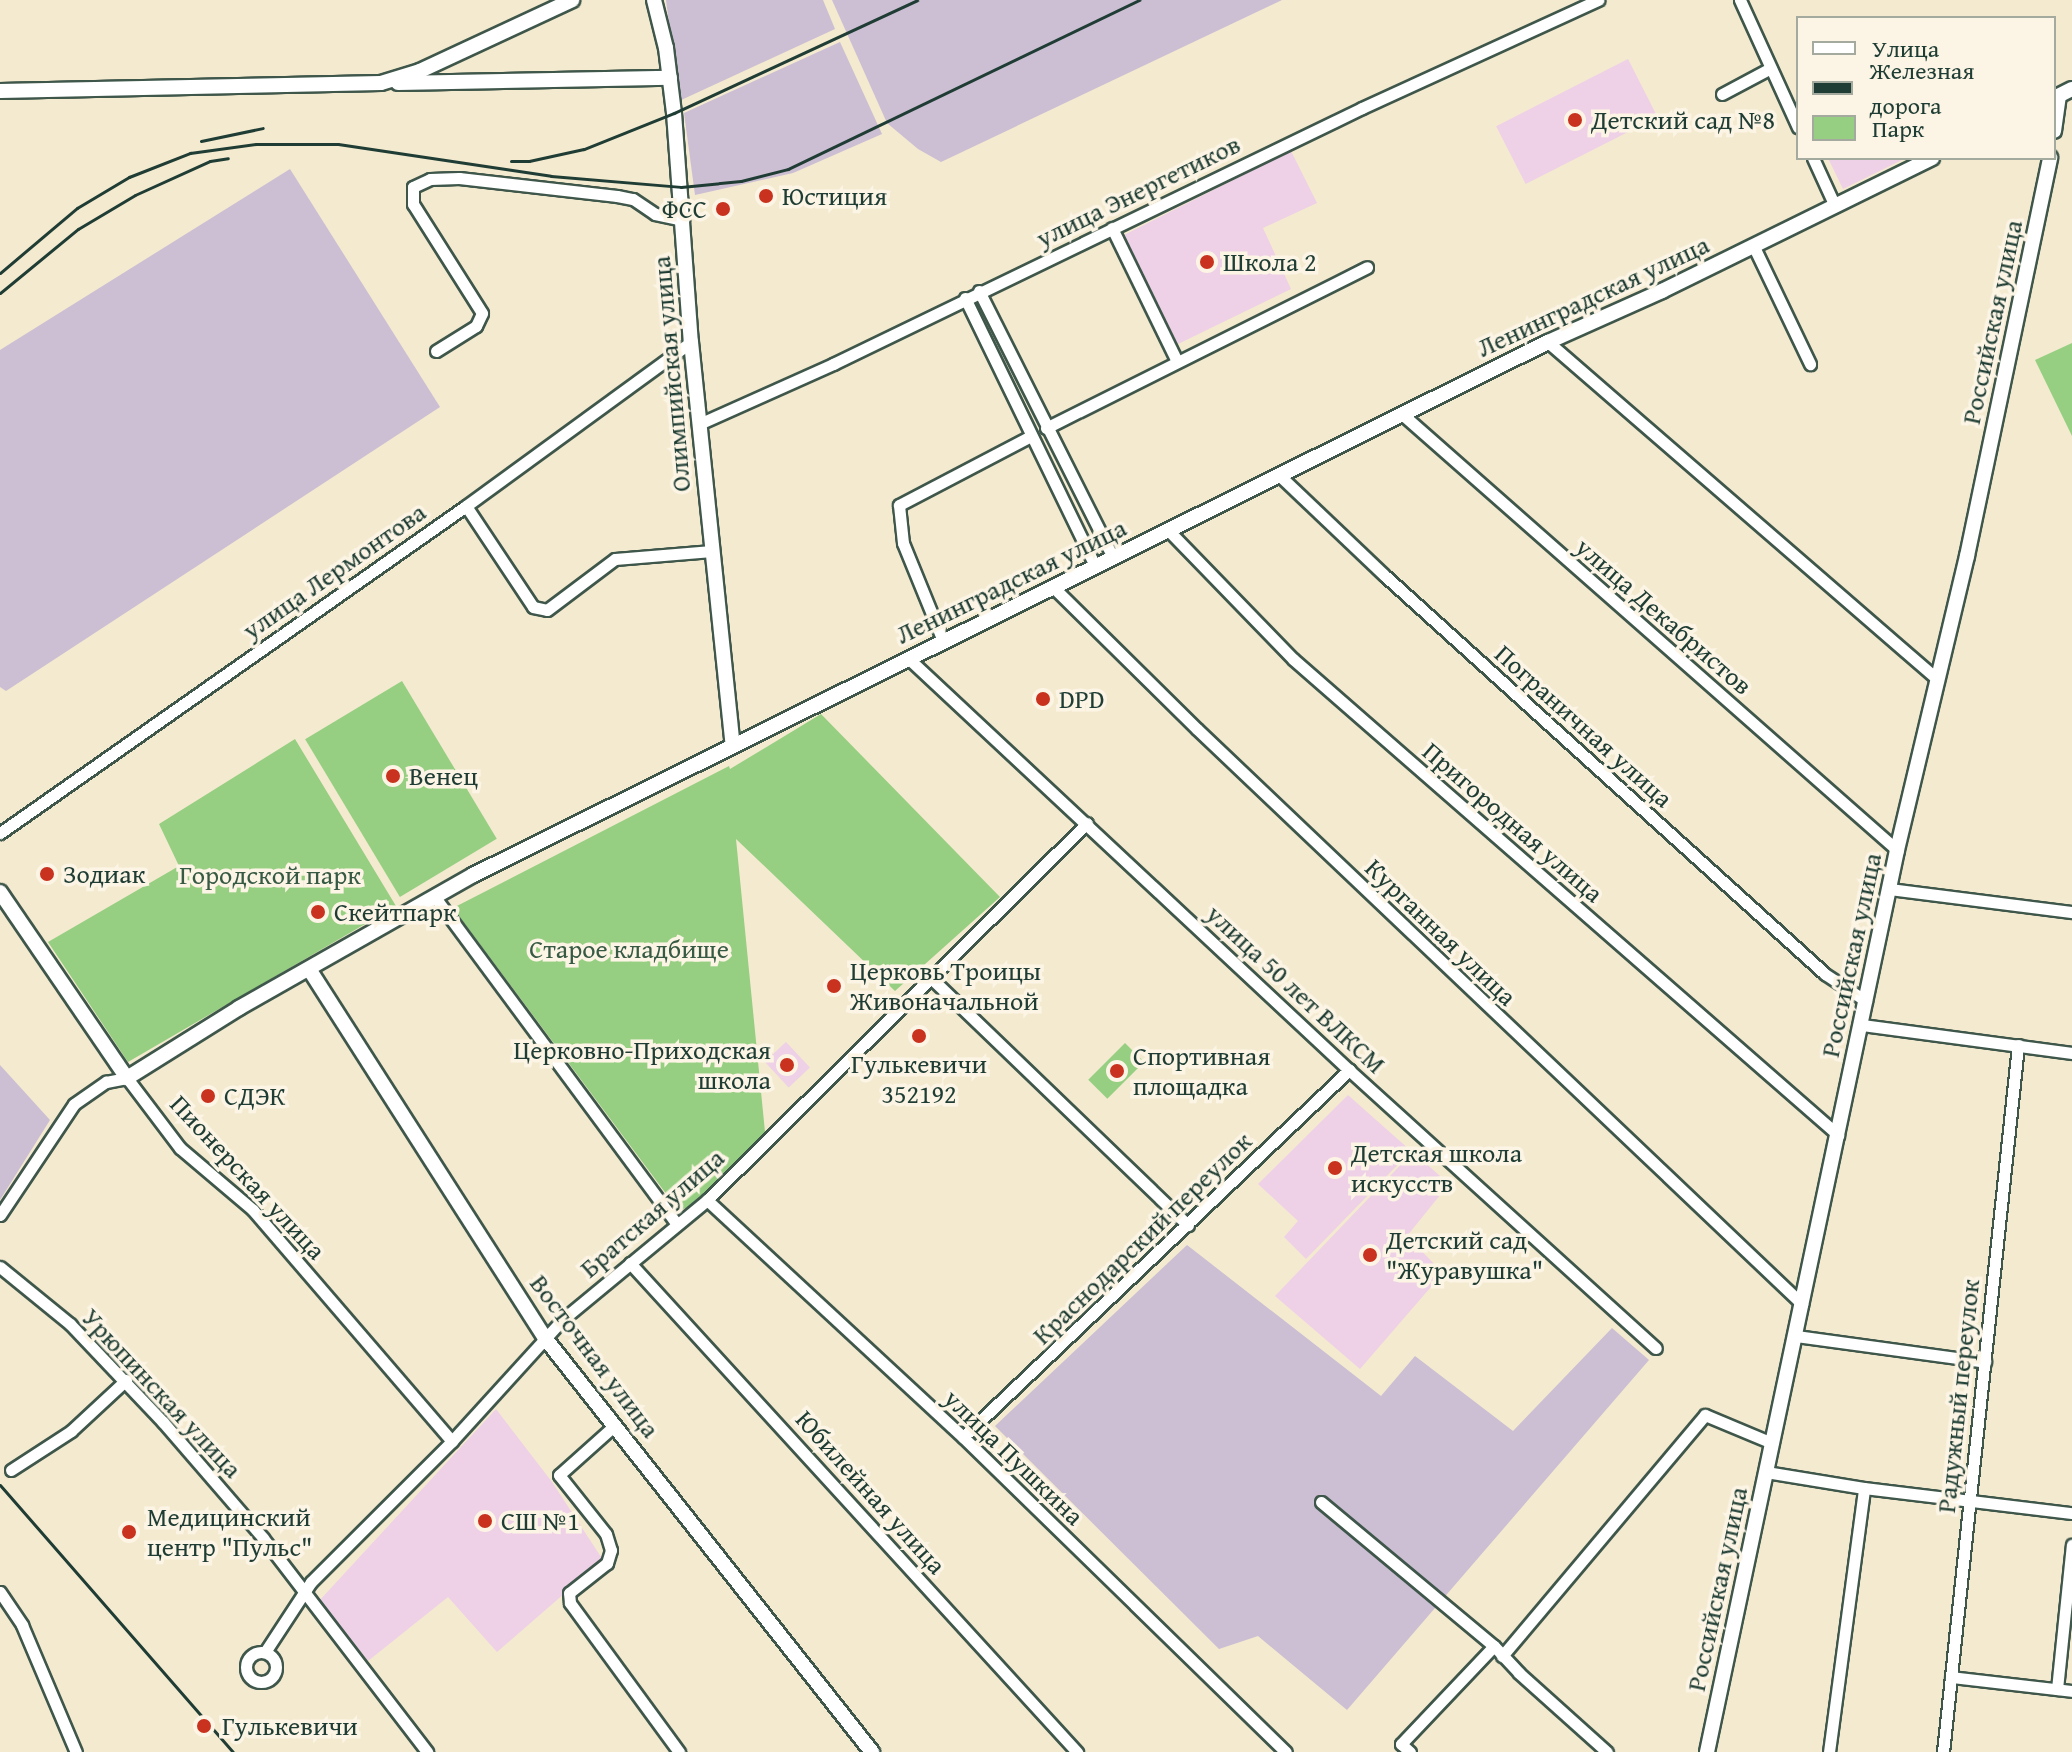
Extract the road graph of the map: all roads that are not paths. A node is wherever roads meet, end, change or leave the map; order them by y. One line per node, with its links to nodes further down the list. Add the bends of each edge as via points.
1 (572, 0): 7 (street, via 420,71)
2 (654, 0): 6 (street, Олимпийская улица)
3 (1598, 0): 18 (street, улица Энергетиков)
4 (1740, 0): 5 (street)
5 (1771, 68): 9 (street); 12 (street)
6 (670, 78): 7 (street); 17 (street, Олимпийская улица)
7 (381, 83): 8 (street)
8 (0, 91)
9 (1722, 94)
10 (2062, 94): 11 (street)
11 (2056, 122)
12 (1796, 123)
13 (1814, 160): 16 (street)
14 (1928, 160): 16 (street, Ленинградская улица)
15 (2047, 162): 41 (street, Российская улица)
16 (1835, 206): 19 (street, Ленинградская улица)
17 (683, 220): 23 (street, Олимпийская улица); 25 (street, via 617,196 459,178 430,179 413,187 413,204 482,313 476,326)
18 (1112, 228): 21 (street, улица Энергетиков); 26 (street)
19 (1754, 247): 24 (street, Ленинградская улица); 27 (street)
20 (1367, 267): 26 (street)
21 (979, 291): 22 (street, улица Энергетиков); 30 (street)
22 (965, 298): 29 (street, улица Энергетиков); 31 (street)
23 (691, 342): 29 (street, Олимпийская улица); 33 (street, улица Лермонтова)
24 (1548, 342): 28 (street, Ленинградская улица); 41 (street)
25 (436, 351)
26 (1177, 361): 30 (street)
27 (1810, 364)
28 (1402, 414): 32 (street, Ленинградская улица); 45 (street, улица Декабристов)
29 (699, 424): 35 (street, Олимпийская улица)
30 (1046, 428): 36 (street)
31 (1031, 436): 37 (street); 39 (street, via 899,505 903,543)
32 (1279, 475): 34 (street, Ленинградская улица); 52 (street, Пограничная улица, via 1825,974)
33 (466, 506): 35 (street, via 533,607 547,610 615,559); 44 (street, улица Лермонтова)
34 (1168, 530): 36 (street, Ленинградская улица); 58 (street, Пригородная улица, via 1293,659)
35 (712, 551): 42 (street, Олимпийская улица)
36 (1113, 558): 37 (street, Ленинградская улица)
37 (1095, 566): 38 (street, Ленинградская улица)
38 (1053, 587): 39 (street, Ленинградская улица); 65 (street, Курганная улица)
39 (943, 641): 40 (street, Ленинградская улица)
40 (909, 659): 42 (street, Ленинградская улица); 43 (street, улица 50 лет ВЛКСМ)
41 (1937, 679): 45 (street, Российская улица)
42 (733, 745): 48 (street, Ленинградская улица)
43 (1087, 823): 51 (street, Братская улица); 56 (street, улица 50 лет ВЛКСМ)
44 (0, 833)
45 (1897, 850): 46 (street, Российская улица)
46 (1889, 889): 49 (street); 52 (street, Российская улица)
47 (0, 892): 57 (street, Пионерская улица)
48 (434, 896): 50 (street, Ленинградская улица); 61 (street)
49 (2072, 912)
50 (309, 969): 57 (street, Ленинградская улица); 67 (street, Восточная улица)
51 (930, 977): 59 (street, Братская улица); 62 (street)
52 (1866, 1001): 53 (street, Российская улица)
53 (1862, 1025): 54 (street); 58 (street, Российская улица)
54 (2018, 1045): 55 (street); 69 (street, Радужный переулок)
55 (2072, 1053)
56 (1349, 1070): 62 (street, Краснодарский переулок); 68 (street, улица 50 лет ВЛКСМ)
57 (127, 1078): 60 (street, via 106,1082 74,1104); 73 (street, Пионерская улица, via 180,1148 253,1210)
58 (1838, 1135): 65 (street, Российская улица)
59 (707, 1200): 61 (street, Братская улица); 72 (street, улица Пушкина)
60 (0, 1215)
61 (676, 1223): 63 (street, Братская улица)
62 (1188, 1225): 72 (street, Краснодарский переулок)
63 (630, 1263): 67 (street, Братская улица); 93 (street, Юбилейная улица)
64 (0, 1267): 70 (street, Урюпинская улица, via 48,1304)
65 (1802, 1304): 66 (street, Российская улица)
66 (1796, 1336): 69 (street); 74 (street, Российская улица)
67 (545, 1338): 71 (street, Восточная улица); 73 (street, Братская улица)
68 (1656, 1348)
69 (1985, 1362): 78 (street, Радужный переулок)
70 (126, 1380): 75 (street, via 71,1431); 83 (street, Урюпинская улица)
71 (615, 1425): 91 (street, via 559,1475 606,1534 611,1550 607,1563 569,1593 570,1603); 92 (street, Восточная улица)
72 (963, 1437): 94 (street, улица Пушкина)
73 (452, 1441): 83 (street, Братская улица)
74 (1772, 1443): 76 (street, Российская улица); 84 (street, via 1705,1415)
75 (11, 1470)
76 (1766, 1472): 77 (street); 97 (street, Российская улица)
77 (1864, 1488): 78 (street); 98 (street)
78 (1968, 1501): 80 (street); 86 (street, Радужный переулок)
79 (1321, 1502): 84 (street)
80 (2072, 1513)
81 (2072, 1545): 87 (street)
82 (0, 1592): 89 (street, via 22,1625)
83 (305, 1593): 85 (street, Братская улица); 90 (street, Урюпинская улица)
84 (1498, 1651): 95 (street, via 1401,1744); 96 (street)
85 (265, 1652)
86 (1951, 1677): 87 (street); 99 (street, Радужный переулок)
87 (2057, 1689): 88 (street)
88 (2072, 1691)
89 (76, 1752)
90 (427, 1752)
91 (679, 1752)
92 (872, 1752)
93 (1077, 1752)
94 (1286, 1752)
95 (1410, 1752)
96 (1607, 1752)
97 (1707, 1752)
98 (1829, 1752)
99 (1943, 1752)

